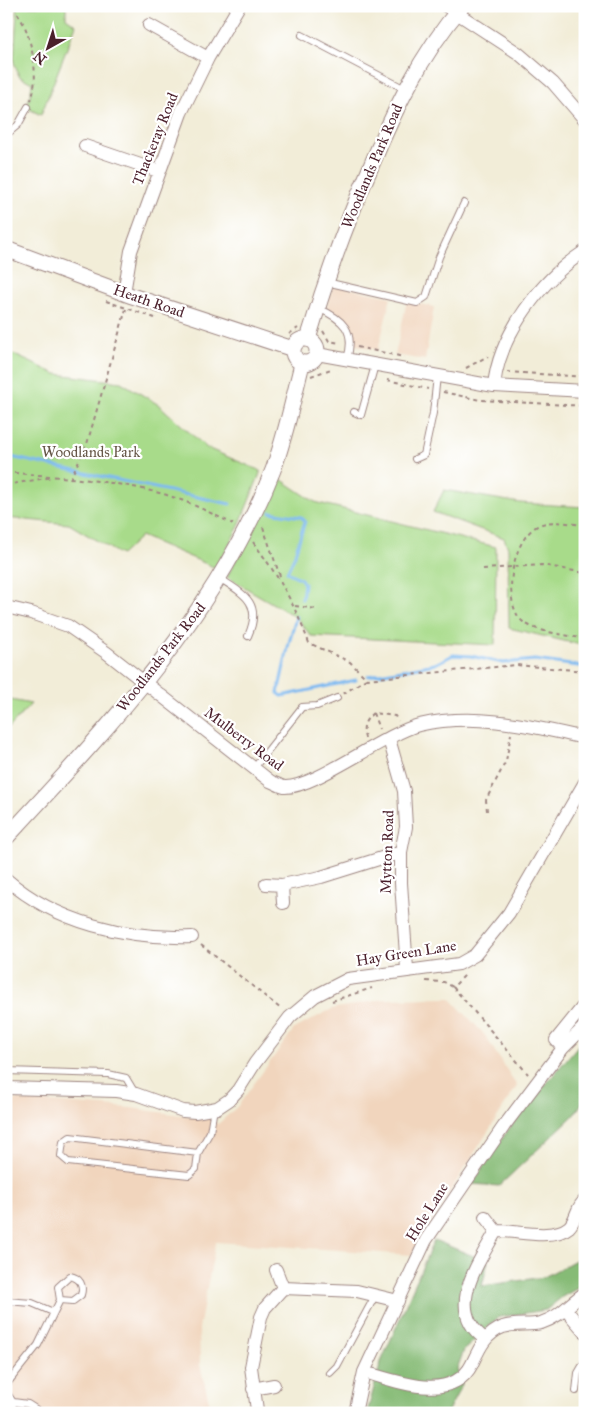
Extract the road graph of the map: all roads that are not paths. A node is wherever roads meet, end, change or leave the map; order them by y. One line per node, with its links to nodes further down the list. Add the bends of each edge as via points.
1 (239, 6): 5 (street, Thackeray Road)
2 (455, 8): 6 (street, Woodlands Park Road); 8 (street, via 518,53 553,83)
3 (149, 25): 5 (street)
4 (302, 35): 6 (lane)
5 (208, 58): 11 (street, Thackeray Road)
6 (405, 89): 15 (street, Woodlands Park Road)
7 (28, 107): 9 (lane, via 18,125)
8 (585, 120)
9 (6, 135)
10 (85, 146): 11 (street)
11 (158, 170): 16 (street, Thackeray Road, via 131,251)
12 (464, 203): 15 (lane, via 426,297 417,303)
13 (6, 249): 16 (street, Heath Road)
14 (585, 251): 25 (street, via 551,278 526,309 504,348)
15 (325, 282): 17 (street, Woodlands Park Road)
16 (128, 294): 19 (street, Heath Road)
17 (317, 308): 18 (street, Woodlands Park Road); 21 (lane, via 334,315 346,326 352,346)
18 (308, 339): 19 (street, via 299,340); 20 (street, via 314,342)
19 (293, 349): 22 (street, via 295,359)
20 (317, 354): 21 (street); 22 (street, via 313,361)
21 (347, 360): 23 (street)
22 (302, 364): 29 (street, Woodlands Park Road, via 273,470)
23 (375, 365): 24 (street); 27 (lane, via 361,414)
24 (437, 376): 25 (street); 28 (lane, via 424,455)
25 (494, 386): 26 (street)
26 (585, 391)
27 (354, 412)
28 (415, 459)
29 (218, 578): 31 (lane, via 242,593 251,603 253,625); 32 (street, Woodlands Park Road)
30 (6, 607): 32 (street, Mulberry Road, via 68,626)
31 (248, 636)
32 (144, 683): 36 (street, Mulberry Road); 38 (street, Woodlands Park Road, via 69,772)
33 (336, 698): 36 (lane, via 318,706 302,707)
34 (585, 738): 35 (street, Mulberry Road, via 512,722 457,719 417,726)
35 (387, 740): 36 (street, Mulberry Road, via 294,786 283,787); 39 (street, Mytton Road, via 404,791 406,827)
36 (254, 768)
37 (585, 782): 45 (street, Hay Green Lane, via 509,913 475,955 459,964)
38 (6, 838)
39 (401, 852): 42 (street, via 321,878); 45 (street, Mytton Road)
40 (6, 879): 44 (street, via 24,895 92,925 156,937)
41 (266, 884): 42 (street)
42 (282, 885): 43 (street)
43 (283, 903)
44 (192, 937)
45 (407, 969): 52 (street, Hay Green Lane, via 348,979 315,996 290,1017 229,1100)
46 (585, 1004): 48 (street, Hole Lane, via 556,1040)
47 (585, 1026): 48 (street, Hole Lane)
48 (563, 1048): 63 (street, Hole Lane, via 447,1207 426,1240)
49 (6, 1071): 51 (lane, Hay Green Lane, via 108,1074 126,1078)
50 (6, 1088): 51 (street, Hay Green Lane)
51 (136, 1094): 52 (street, Hay Green Lane, via 183,1111)
52 (214, 1108): 53 (lane, via 210,1132)
53 (198, 1153): 53 (lane, via 196,1169 189,1175 68,1162 61,1156 62,1142 70,1137)
54 (585, 1200): 56 (street, via 568,1227 557,1232)
55 (485, 1217): 56 (street)
56 (496, 1231): 67 (street, via 467,1286 465,1301 471,1326)
57 (276, 1270): 58 (street)
58 (283, 1288): 60 (street, via 357,1291); 73 (street, via 261,1317 251,1367)
59 (585, 1293): 64 (street)
60 (375, 1296): 63 (street); 70 (lane, via 337,1366)
61 (60, 1300): 61 (lane, via 58,1287 65,1279 70,1276 79,1281 81,1295 74,1301); 65 (lane)
62 (6, 1301): 65 (lane, via 32,1303)
63 (398, 1301): 69 (street, Hole Lane)
64 (566, 1310): 66 (street); 67 (street, via 540,1323 503,1327)
65 (53, 1312): 71 (lane, via 38,1345)
66 (585, 1332)
67 (486, 1338): 69 (street, via 463,1376 444,1386 413,1385)
68 (585, 1361): 74 (lane, via 578,1373)
69 (364, 1372): 80 (street, Hole Lane)
70 (330, 1373)
71 (6, 1385)
72 (274, 1386): 73 (street)
73 (253, 1389): 77 (street)
74 (576, 1391)
75 (6, 1392): 76 (lane)
76 (13, 1402): 78 (lane); 79 (lane, via 28,1404)
77 (258, 1410)
78 (12, 1413)
79 (42, 1413)
80 (355, 1413)

